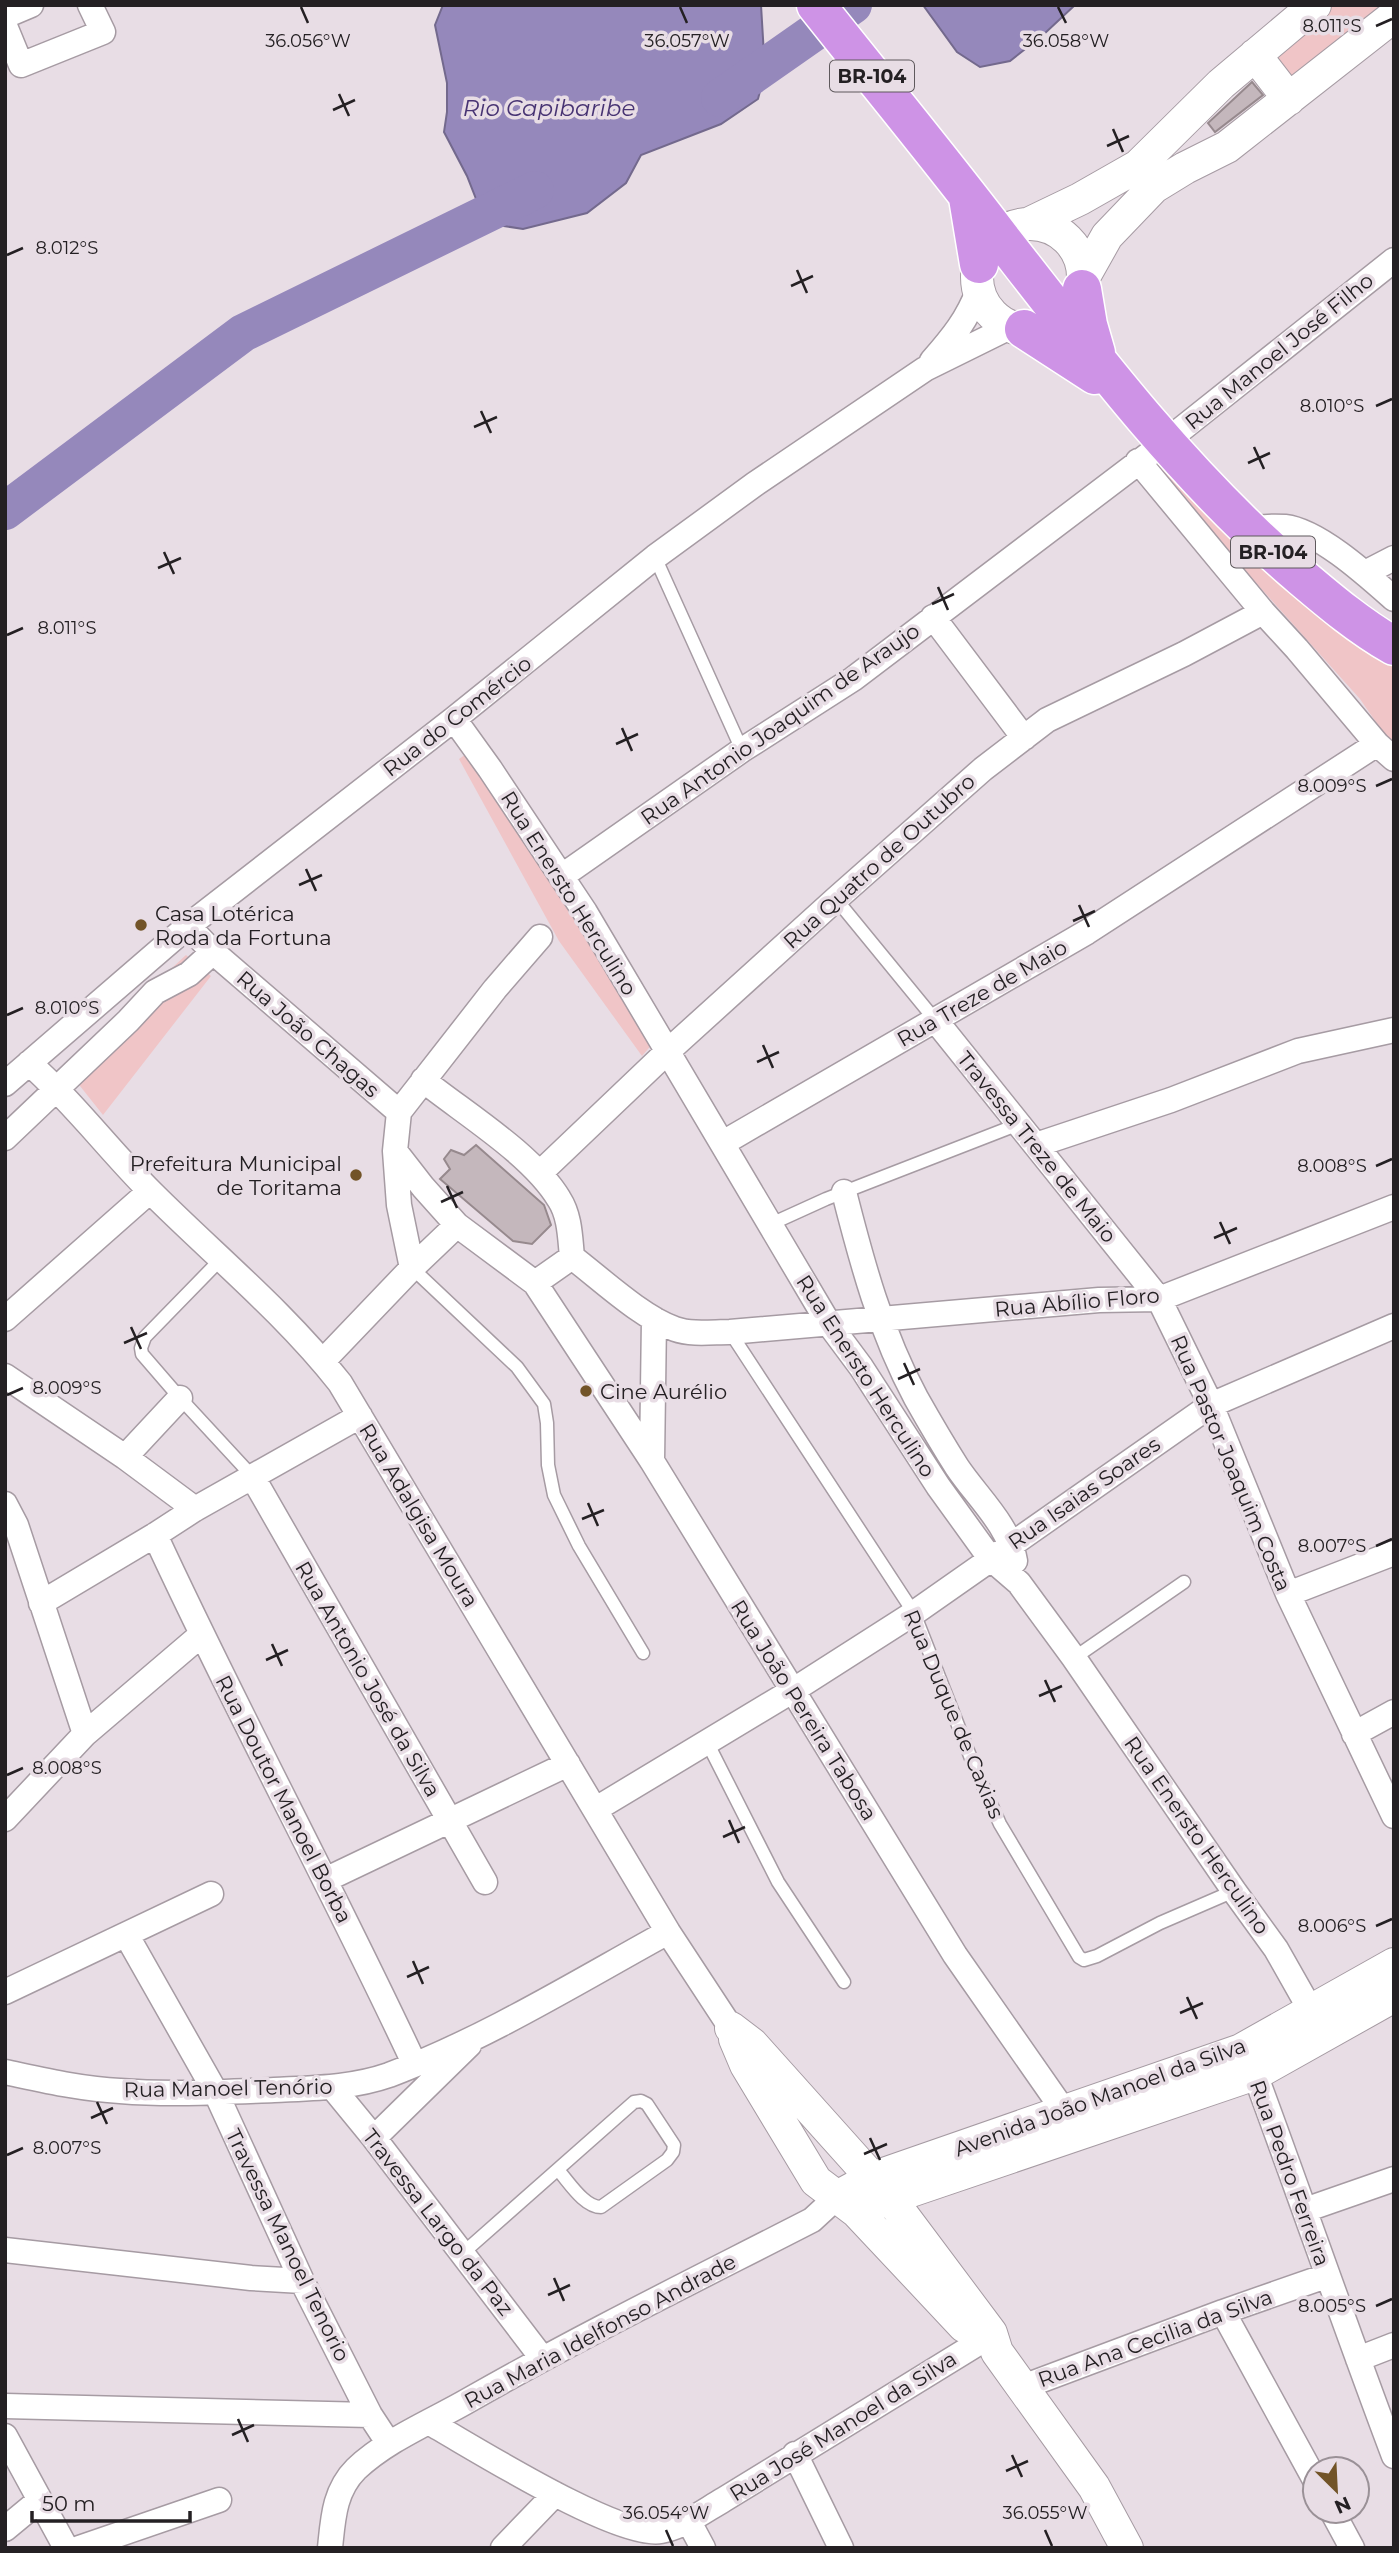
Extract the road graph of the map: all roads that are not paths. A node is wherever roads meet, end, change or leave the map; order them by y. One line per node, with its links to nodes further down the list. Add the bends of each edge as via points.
1 (31, 5): 5 (street)
2 (90, 5): 7 (street, via 103,32 21,65)
3 (816, 5): 12 (highway, BR-104)
4 (1315, 5): 8 (street)
5 (5, 16)
6 (1394, 16): 9 (street)
7 (5, 26)
8 (1255, 55): 9 (street); 10 (street)
9 (1289, 99): 11 (street, via 1227,147)
10 (1163, 143): 11 (street); 13 (street, via 1138,166)
11 (1185, 168): 14 (street, via 1154,187)
12 (960, 186): 15 (highway); 15 (highway)
13 (1080, 199): 14 (street); 15 (street)
14 (1107, 236): 17 (street)
15 (1002, 247): 17 (highway); 17 (street, via 1049,227 1070,242 1082,264); 18 (street, via 991,312); 19 (street, via 962,326)
16 (1394, 260): 21 (street, Rua Manoel José Filho)
17 (1076, 295): 18 (street, via 1049,326); 20 (highway)
18 (1018, 328): 19 (street); 20 (highway)
19 (925, 369): 23 (street, Rua do Comércio)
20 (1111, 379): 21 (highway, BR-104)
21 (1151, 452): 22 (highway, BR-104); 27 (street); 28 (street, Rua Antonio Joaquim de Araujo)
22 (1247, 529): 25 (street, via 1265,526 1302,531); 29 (highway, BR-104, via 1339,608)
23 (655, 557): 30 (street, Rua do Comércio); 32 (lane)
24 (1394, 558): 25 (street)
25 (1365, 573): 26 (street)
26 (1394, 599)
27 (1263, 612): 31 (street, Rua Quatro de Outubro, via 1079,703); 33 (street)
28 (933, 617): 31 (street); 32 (street, Rua Antonio Joaquim de Araujo, via 853,679)
29 (1394, 646)
30 (454, 719): 34 (street, Rua Enersto Herculino); 36 (street, Rua do Comércio)
31 (1024, 738): 35 (street, Rua Quatro de Outubro)
32 (742, 750): 34 (street, Rua Antonio Joaquim de Araujo)
33 (1385, 751): 39 (street, Rua Treze de Maio)
34 (562, 876): 41 (street, Rua Enersto Herculino)
35 (836, 899): 39 (lane, Travessa Treze de Maio); 41 (street, Rua Quatro de Outubro)
36 (187, 926): 38 (street, Rua João Chagas); 42 (street, Rua do Comércio)
37 (540, 937): 43 (street, Rua João Chagas)
38 (213, 952): 45 (street, via 190,974 155,992); 46 (street, Rua João Chagas)
39 (936, 1021): 47 (street, Travessa Treze de Maio); 49 (street, Rua Treze de Maio)
40 (1394, 1030): 50 (street, via 1298,1051)
41 (667, 1052): 49 (street, Rua Enersto Herculino); 52 (street, Rua Quatro de Outubro)
42 (29, 1063): 44 (street, Rua do Comércio); 45 (street, Rua Adalgisa Moura)
43 (424, 1080): 46 (street, Rua João Chagas); 52 (street)
44 (5, 1084)
45 (57, 1088): 48 (street); 53 (street, Rua Adalgisa Moura)
46 (399, 1112): 51 (street, Rua João Chagas)
47 (1019, 1124): 50 (street, Travessa Treze de Maio); 54 (lane)
48 (5, 1138)
49 (723, 1143): 56 (street, Rua Enersto Herculino)
50 (1036, 1146): 62 (street, Travessa Treze de Maio)
51 (395, 1151): 57 (street); 60 (street, Rua João Chagas, via 399,1205)
52 (540, 1173): 58 (street, via 560,1199)
53 (150, 1191): 59 (street, Rua Adalgisa Moura); 63 (street)
54 (844, 1192): 56 (lane); 65 (street)
55 (1394, 1207): 62 (street, Rua Abílio Floro)
56 (771, 1224): 66 (street, Rua Enersto Herculino)
57 (457, 1225): 60 (street); 61 (street)
58 (572, 1257): 61 (street); 64 (street, Rua Abílio Floro)
59 (222, 1258): 69 (street, Rua Adalgisa Moura); 71 (lane, via 145,1337 141,1348)
60 (412, 1268): 69 (street); 89 (lane, via 517,1367 544,1404 554,1495)
61 (535, 1283): 75 (street, Rua João Pereira Tabosa)
62 (1159, 1299): 65 (street, Rua Abílio Floro, via 1099,1300); 72 (street, Rua Pastor Joaquim Costa)
63 (5, 1319)
64 (654, 1319): 68 (street, Rua Abílio Floro, via 694,1333); 75 (street)
65 (881, 1320): 66 (street, Rua Abílio Floro); 80 (street, via 916,1397)
66 (829, 1324): 68 (street, Rua Abílio Floro); 82 (street, Rua Enersto Herculino)
67 (1394, 1326): 72 (street, Rua Isaias Soares)
68 (730, 1332): 87 (lane, Rua Duque de Caxias)
69 (323, 1362): 73 (street, Rua Adalgisa Moura)
70 (5, 1376): 74 (street)
71 (180, 1398): 74 (street); 76 (lane)
72 (1211, 1405): 80 (street, Rua Isaias Soares); 85 (street, Rua Pastor Joaquim Costa)
73 (360, 1416): 76 (street); 96 (street, Rua Adalgisa Moura)
74 (125, 1457): 78 (street)
75 (652, 1461): 91 (street, Rua João Pereira Tabosa)
76 (252, 1476): 78 (street); 100 (street, Rua Antonio José da Silva)
77 (5, 1504): 86 (street)
78 (195, 1509): 79 (street)
79 (155, 1535): 86 (street); 88 (street, Rua Doutor Manoel Borba)
80 (1012, 1545): 82 (street, Rua Isaias Soares); 84 (street)
81 (1394, 1553): 85 (street)
82 (990, 1558): 84 (street, Rua Enersto Herculino); 87 (street, Rua Isaias Soares)
83 (1184, 1582): 90 (lane)
84 (1019, 1583): 90 (street, Rua Enersto Herculino)
85 (1288, 1594): 94 (street, Rua Pastor Joaquim Costa)
86 (41, 1603): 93 (street)
87 (914, 1613): 91 (street, Rua Isaias Soares); 103 (lane, Rua Duque de Caxias, via 1000,1824 1079,1957 1097,1956)
88 (201, 1635): 93 (street); 101 (street, Rua Doutor Manoel Borba)
89 (642, 1653)
90 (1074, 1658): 103 (street, Rua Enersto Herculino)
91 (792, 1691): 95 (street, Rua Isaias Soares); 119 (street, Rua João Pereira Tabosa, via 955,1955)
92 (1394, 1712): 94 (street)
93 (85, 1734): 99 (street)
94 (1354, 1734): 98 (street, Rua Pastor Joaquim Costa)
95 (707, 1742): 97 (street, Rua Isaias Soares); 108 (lane, via 778,1882)
96 (568, 1764): 97 (street, Rua Adalgisa Moura); 100 (street)
97 (596, 1809): 105 (street, Rua Adalgisa Moura)
98 (1394, 1816)
99 (5, 1819)
100 (449, 1820): 101 (street); 102 (street, Rua Antonio José da Silva)
101 (325, 1880): 115 (street, Rua Doutor Manoel Borba)
102 (485, 1882)
103 (1234, 1891): 111 (street, Rua Enersto Herculino, via 1276,1949)
104 (211, 1894): 106 (street)
105 (668, 1932): 112 (street, Rua Adalgisa Moura); 113 (street, Rua Manoel Tenório)
106 (127, 1936): 109 (street); 118 (street, Travessa Manoel Tenorio)
107 (1394, 1964): 111 (street, Avenida João Manoel da Silva)
108 (844, 1982)
109 (5, 1992)
110 (1394, 1996): 114 (street, Avenida João Manoel da Silva)
111 (1310, 2010): 114 (street, Avenida João Manoel da Silva)
112 (730, 2028): 123 (street, via 759,2051); 124 (street, via 746,2065 806,2167 816,2181)
113 (477, 2037): 115 (street, Rua Manoel Tenório); 120 (street)
114 (1248, 2062): 119 (street, Avenida João Manoel da Silva); 125 (street, Rua Pedro Ferreira)
115 (414, 2063): 117 (street, Rua Manoel Tenório, via 389,2075)
116 (5, 2072): 118 (street, Rua Manoel Tenório, via 120,2091)
117 (333, 2088): 118 (street, Rua Manoel Tenório); 120 (street, Travessa Largo da Paz)
118 (215, 2093): 129 (street, Travessa Manoel Tenorio)
119 (1072, 2122): 123 (street, Avenida João Manoel da Silva)
120 (374, 2138): 127 (street, Travessa Largo da Paz)
121 (558, 2170): 121 (lane, via 639,2101 647,2105 674,2145 667,2160 601,2207 588,2202); 127 (lane)
122 (1394, 2179): 125 (street)
123 (881, 2188): 124 (street, Avenida João Manoel da Silva); 131 (street)
124 (847, 2204): 131 (street); 133 (street, Rua Maria Idelfonso Andrade, via 835,2217 812,2220)
125 (1305, 2210): 128 (street, Rua Pedro Ferreira)
126 (5, 2250): 129 (street)
127 (463, 2253): 133 (street, Travessa Largo da Paz)
128 (1326, 2276): 130 (street, Rua Ana Cecilia da Silva); 134 (street, Rua Pedro Ferreira)
129 (302, 2281): 137 (street, Travessa Manoel Tenorio)
130 (1223, 2312): 135 (street, Rua Ana Cecilia da Silva); 142 (street)
131 (989, 2342): 135 (street); 141 (street, Rua José Manoel da Silva)
132 (1394, 2345): 134 (street)
133 (542, 2358): 138 (street, Rua Maria Idelfonso Andrade)
134 (1358, 2359): 143 (street, Rua Pedro Ferreira)
135 (1023, 2387): 156 (street, via 1094,2487)
136 (5, 2406): 137 (street)
137 (370, 2415): 140 (street, Travessa Manoel Tenorio)
138 (430, 2423): 140 (street, Rua Maria Idelfonso Andrade); 144 (street, Rua José Manoel da Silva)
139 (5, 2436): 145 (street)
140 (389, 2444): 152 (street, Rua Maria Idelfonso Andrade, via 355,2470 341,2488)
141 (795, 2454): 147 (street, Rua José Manoel da Silva); 155 (street)
142 (1301, 2455)
143 (1394, 2456)
144 (555, 2494): 147 (street, Rua José Manoel da Silva, via 643,2531 662,2531); 153 (street)
145 (40, 2500): 149 (street); 150 (street)
146 (219, 2500): 151 (street)
147 (688, 2521): 154 (street)
148 (1340, 2525): 157 (street)
149 (5, 2529)
150 (66, 2548)
151 (79, 2548)
152 (330, 2548)
153 (503, 2548)
154 (703, 2548)
155 (841, 2548)
156 (1128, 2548)
157 (1352, 2548)

